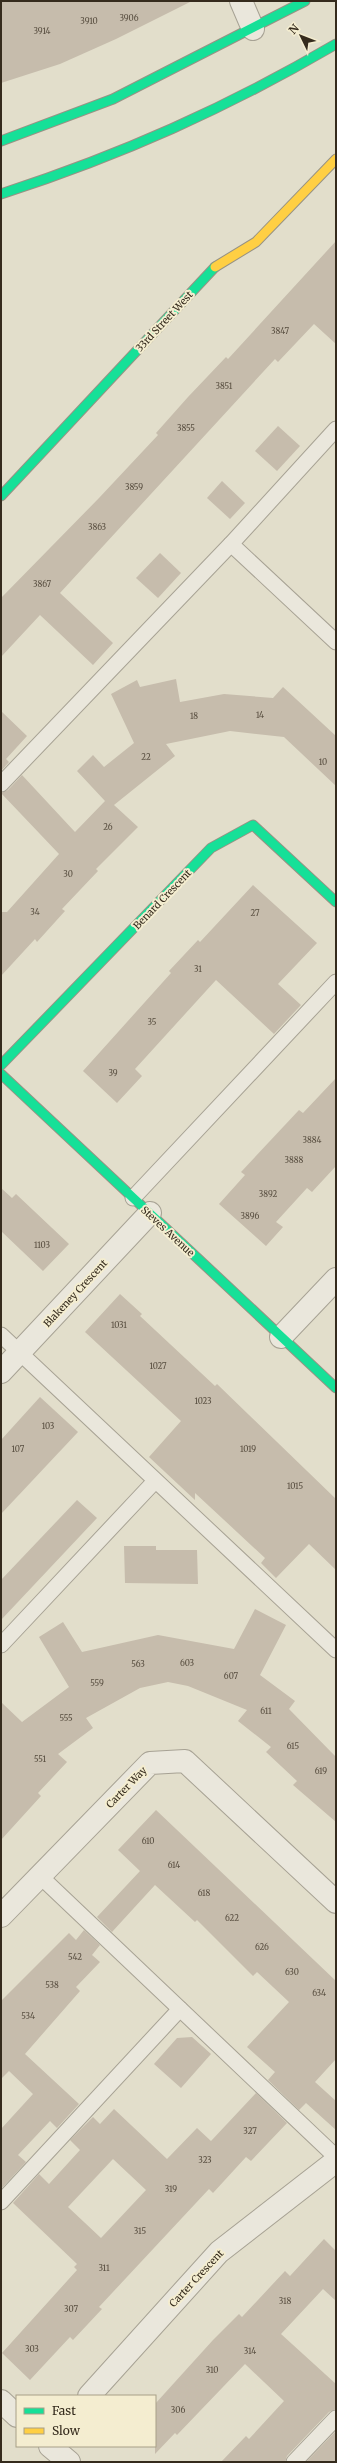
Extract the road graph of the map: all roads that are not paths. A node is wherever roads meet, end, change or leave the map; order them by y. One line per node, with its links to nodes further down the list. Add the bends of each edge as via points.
1 (241, 1): 3 (street)
2 (305, 1): 3 (street)
3 (253, 29): 5 (street, via 113,99)
4 (336, 44): 7 (street, via 287,73 186,124 58,176)
5 (1, 141)
6 (336, 159): 9 (street, 33rd Street West, via 256,242 218,263)
7 (1, 194)
8 (336, 429): 10 (lane)
9 (1, 496)
10 (231, 544): 11 (lane); 12 (lane)
11 (336, 642)
12 (1, 784)
13 (336, 902): 15 (street, Benard Crescent, via 253,825 211,848)
14 (336, 982): 17 (lane)
15 (1, 1065)
16 (1, 1074): 17 (street, Steves Avenue)
17 (133, 1198): 18 (street, Steves Avenue)
18 (150, 1213): 21 (street, Steves Avenue); 22 (street, Blakeney Crescent)
19 (336, 1279): 21 (street)
20 (1, 1335): 22 (lane)
21 (281, 1337): 24 (street, Steves Avenue)
22 (20, 1352): 23 (street, Blakeney Crescent); 25 (lane)
23 (1, 1372)
24 (336, 1388)
25 (155, 1481): 26 (lane); 27 (lane)
26 (1, 1645)
27 (336, 1650)
28 (40, 1876): 29 (street, Carter Way, via 150,1763 185,1761); 30 (street, Carter Way); 31 (lane)
29 (336, 1902)
30 (1, 1916)
31 (180, 2009): 32 (lane); 34 (lane)
32 (336, 2157)
33 (336, 2161): 35 (street, Carter Crescent, via 220,2252)
34 (1, 2202)
35 (90, 2395)
36 (1, 2401): 37 (street)
37 (16, 2415)
38 (336, 2418): 41 (lane)
39 (51, 2447): 40 (street)
40 (69, 2462)
41 (294, 2462)

